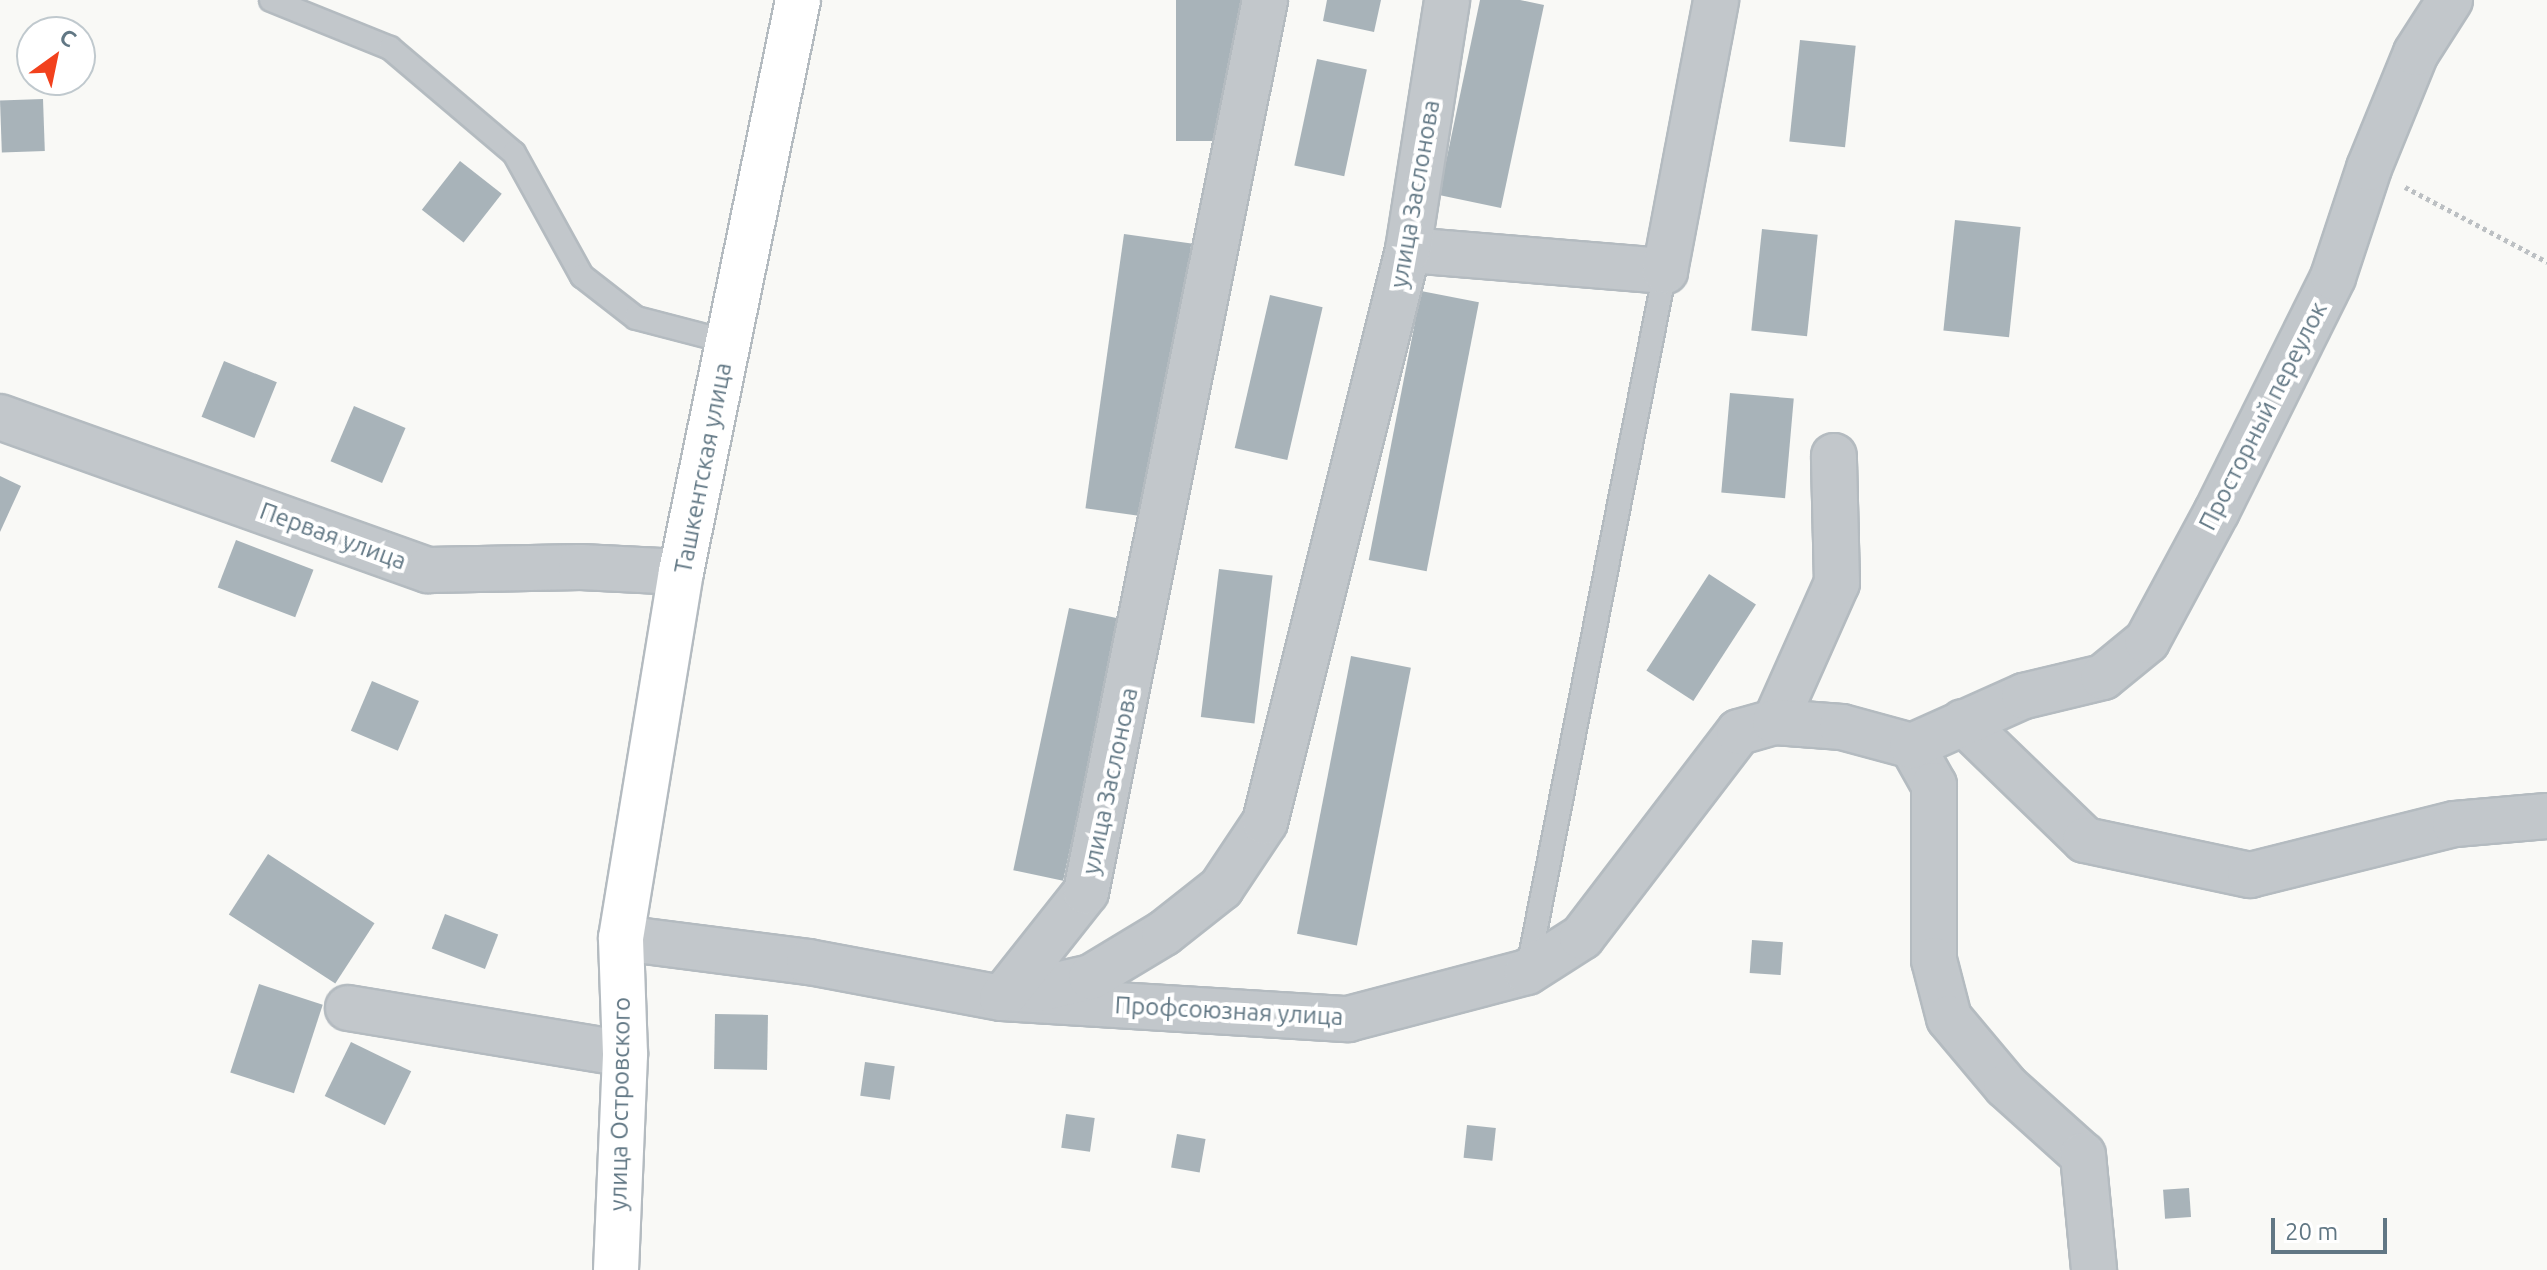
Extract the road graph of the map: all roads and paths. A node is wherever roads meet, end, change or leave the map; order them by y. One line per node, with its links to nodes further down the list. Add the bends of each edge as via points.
1 (271, 0): 11 (lane, via 390,48 514,153 582,276 636,318)
2 (798, 0): 11 (main road, Ташкентская улица)
3 (1265, 0): 21 (street, улица Заслонова, via 1086,892)
4 (1447, 0): 8 (street, улица Заслонова)
5 (1716, 0): 10 (street)
6 (2450, 0): 7 (street, Просторный переулок, via 2416,53)
7 (2369, 168): 9 (path); 16 (street, Просторный переулок, via 2333,277 2147,641 2103,677 2024,696)
8 (1408, 250): 10 (street); 21 (street, улица Заслонова, via 1265,822 1221,888 1164,933 1091,977)
9 (2547, 262)
10 (1665, 271): 20 (lane)
11 (728, 342): 14 (main road, Ташкентская улица)
12 (0, 417): 14 (street, Первая улица, via 428,570 581,567)
13 (1834, 456): 15 (street, via 1837,583)
14 (681, 572): 19 (main road, Ташкентская улица)
15 (1775, 722): 17 (street, Профсоюзная улица, via 1842,727); 20 (street, Профсоюзная улица, via 1739,732 1582,937)
16 (1963, 722): 17 (street); 18 (street, via 2085,840 2250,875 2455,824)
17 (1912, 746): 25 (street, via 1934,785 1934,960 1949,1018 2006,1086 2083,1155)
18 (2547, 816)
19 (621, 938): 21 (street, Профсоюзная улица, via 809,962); 23 (main road, улица Островского)
20 (1527, 972): 21 (street, Профсоюзная улица, via 1348,1019)
21 (1002, 998)
22 (348, 1008): 23 (street)
23 (625, 1054): 24 (main road, улица Островского)
24 (616, 1270)
25 (2094, 1270)

